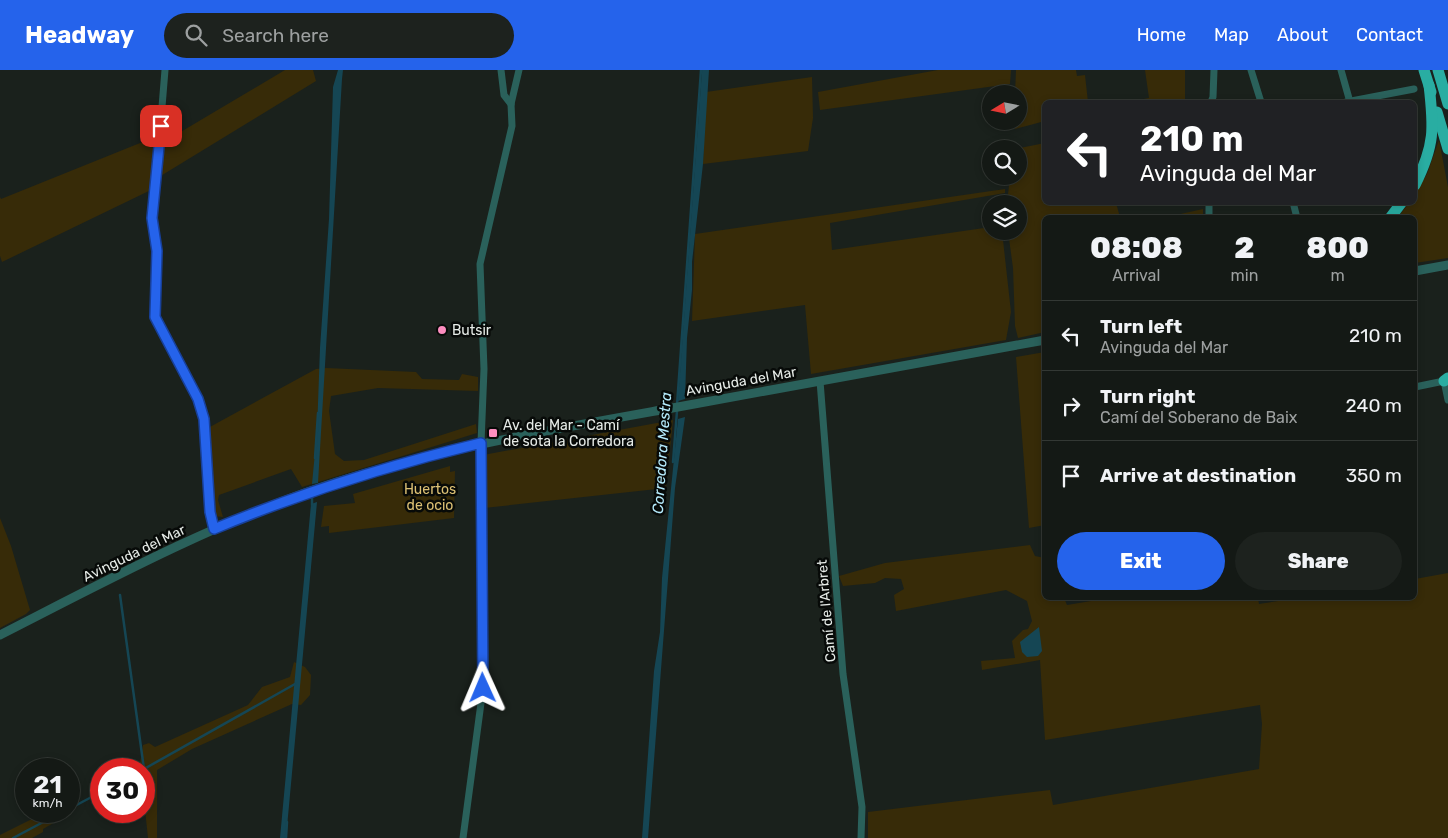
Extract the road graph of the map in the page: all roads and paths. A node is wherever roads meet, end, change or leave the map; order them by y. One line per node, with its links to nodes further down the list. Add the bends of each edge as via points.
1 (165, 70): 27 (street, via 152,218 157,251 155,317 198,399 204,419)
2 (501, 70): 15 (street, via 504,95)
3 (519, 70): 15 (street)
4 (1214, 70): 11 (street)
5 (1251, 70): 12 (street)
6 (1341, 70): 13 (street)
7 (1424, 70): 9 (highway)
8 (1438, 70): 16 (highway)
9 (1429, 85): 17 (highway); 18 (highway, via 1434,132 1427,162)
10 (1414, 89): 14 (street)
11 (1212, 100)
12 (1260, 100)
13 (1348, 100)
14 (1359, 100)
15 (511, 104): 26 (street, via 512,126 480,264 484,369)
16 (1448, 104)
17 (1448, 149)
18 (1417, 181)
19 (1448, 265): 20 (street)
20 (1417, 271)
21 (1042, 341): 23 (street, Avinguda del Mar)
22 (1447, 380): 24 (street); 25 (street)
23 (820, 381): 26 (street, Avinguda del Mar); 30 (street, Camí de l'Arbret, via 843,674 862,807)
24 (1417, 386)
25 (1448, 400)
26 (481, 443): 27 (street, Avinguda del Mar, via 322,487); 29 (street, via 483,688)
27 (214, 529): 28 (street, Avinguda del Mar)
28 (0, 635)
29 (463, 838)
30 (861, 838)

